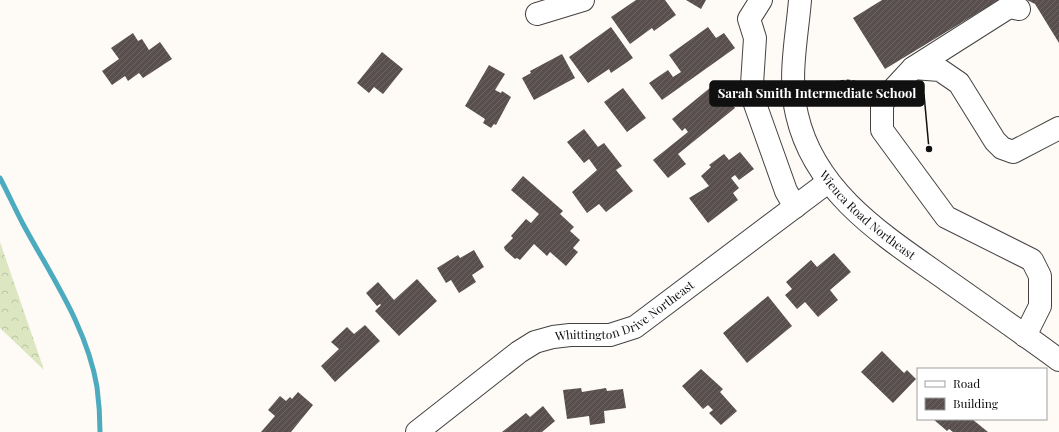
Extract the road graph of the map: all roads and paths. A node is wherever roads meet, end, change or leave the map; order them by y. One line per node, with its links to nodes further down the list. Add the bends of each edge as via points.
1 (583, 0): 5 (street)
2 (761, 0): 11 (street, via 749,19 755,38 752,84 755,104 786,191)
3 (800, 0): 8 (street, Wieuca Road Northeast)
4 (1019, 9): 6 (street, via 1009,7)
5 (537, 14)
6 (913, 68): 7 (street); 9 (street, via 940,70 959,83 1002,148 1013,152)
7 (887, 96): 8 (path, via 857,81 847,79); 12 (street, via 882,105 882,130 946,216 1032,260 1040,276 1040,306)
8 (794, 97): 10 (street, Wieuca Road Northeast, via 804,138)
9 (1059, 128)
10 (828, 182): 11 (street, Whittington Drive Northeast); 12 (street, Wieuca Road Northeast, via 881,234)
11 (795, 207): 14 (street, Whittington Drive Northeast, via 635,327 610,335 570,334 535,342)
12 (1025, 336): 13 (street, Wieuca Road Northeast)
13 (1059, 360)
14 (417, 432)

